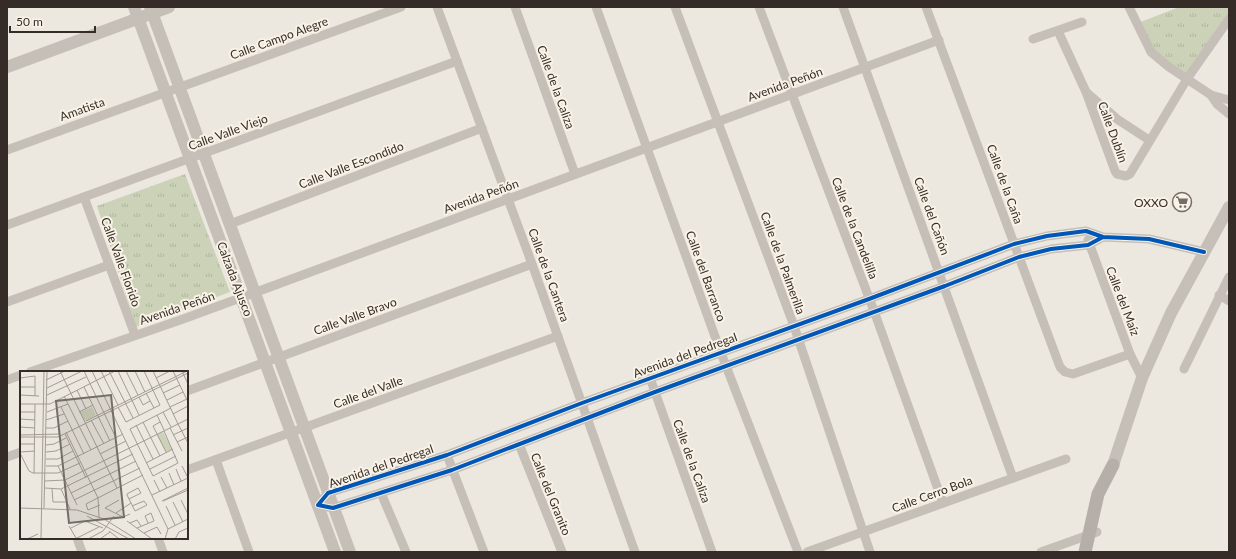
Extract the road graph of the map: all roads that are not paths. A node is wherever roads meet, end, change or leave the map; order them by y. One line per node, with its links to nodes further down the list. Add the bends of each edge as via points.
1 (169, 7): 11 (street)
2 (401, 7): 22 (street, Calle Campo Alegre)
3 (437, 7): 18 (street, Calle de la Cantera)
4 (515, 7): 36 (street, Calle de la Caliza)
5 (596, 7): 32 (street, Calle del Barranco)
6 (676, 7): 29 (street, Calle de la Palmerilla)
7 (759, 7): 25 (street, Calle de la Candelilla)
8 (842, 7): 20 (street, Calle del Cañón)
9 (926, 7): 17 (street, Calle de la Caña)
10 (1129, 7): 21 (street, via 1151,52)
11 (151, 10): 12 (street); 22 (street, Calzada Ajusco)
12 (136, 13): 19 (street); 23 (street, Calzada Ajusco)
13 (1229, 19): 21 (street, Calle Dublín)
14 (1082, 22): 15 (street)
15 (1058, 31): 16 (street); 24 (street, Calle Dublín)
16 (1034, 39)
17 (939, 40): 20 (street, Avenida Peñón); 44 (street, Calle de la Caña)
18 (457, 61): 30 (street, Calle de la Cantera); 34 (street, Calle Valle Viejo)
19 (7, 67)
20 (864, 67): 25 (street, Avenida Peñón); 50 (street, Calle del Cañón)
21 (1187, 79): 26 (street); 31 (street, Calle Dublín)
22 (179, 86): 23 (street, Calle Campo Alegre); 34 (street, Calzada Ajusco)
23 (165, 92): 33 (street, Amatista); 35 (street, Calzada Ajusco)
24 (1086, 92): 31 (street, Calle Dublín, via 1117,119); 31 (street, Calle Dublín, via 1117,174 1130,174)
25 (791, 94): 29 (street, Avenida Peñón); 56 (street, Calle de la Candelilla)
26 (1211, 96): 27 (street); 28 (street)
27 (1229, 100)
28 (1229, 114)
29 (718, 121): 32 (street, Avenida Peñón); 60 (street, Calle de la Palmerilla)
30 (482, 128): 38 (street, Calle de la Cantera); 40 (street, Calle Valle Escondido)
31 (1149, 140)
32 (646, 148): 36 (street, Avenida Peñón); 64 (street, Calle del Barranco)
33 (7, 150)
34 (204, 153): 35 (street, Calle Valle Viejo); 40 (street, Calzada Ajusco)
35 (190, 158): 37 (street, Calle Valle Viejo); 55 (street, Calzada Ajusco)
36 (574, 174): 38 (street, Avenida Peñón)
37 (84, 197): 41 (street, Calle Valle Viejo); 49 (street, Calle Valle Florido)
38 (508, 199): 48 (street, Calle de la Cantera); 53 (street, Avenida Peñón)
39 (1229, 208): 46 (street)
40 (230, 224): 53 (street, Calzada Ajusco)
41 (7, 225)
42 (1086, 231): 43 (street, Avenida del Pedregal); 44 (street, Avenida del Pedregal, via 1047,236); 45 (street, Calle del Maíz)
43 (1103, 237): 45 (street, Avenida del Pedregal); 46 (street, Avenida del Pedregal, via 1148,239)
44 (1014, 244): 47 (street, Calle de la Caña); 50 (street, Avenida del Pedregal)
45 (1088, 244): 47 (street, Avenida del Pedregal); 65 (street, Calle del Maíz)
46 (1204, 252): 73 (street, via 1171,313)
47 (1019, 257): 52 (street, Avenida del Pedregal); 65 (street, Calle de la Caña, via 1060,367 1065,372 1072,374)
48 (532, 264): 62 (street, Calle de la Cantera); 66 (street, Calle Valle Bravo)
49 (109, 265): 58 (street); 61 (street, Calle Valle Florido)
50 (940, 273): 52 (street, Calle del Cañón); 56 (street, Avenida del Pedregal)
51 (1228, 283): 54 (street)
52 (945, 286): 59 (street, Avenida del Pedregal); 90 (street, Calle del Cañón)
53 (255, 292): 55 (street, Avenida Peñón); 66 (street, Calzada Ajusco)
54 (1219, 295): 57 (street); 69 (street)
55 (242, 297): 61 (street, Avenida Peñón); 67 (street, Calzada Ajusco)
56 (869, 299): 59 (street, Calle de la Candelilla); 60 (street, Avenida del Pedregal)
57 (1229, 301)
58 (7, 302)
59 (874, 311): 63 (street, Avenida del Pedregal); 93 (street, Calle de la Candelilla)
60 (794, 326): 63 (street, Calle de la Palmerilla); 64 (street, Avenida del Pedregal)
61 (135, 335): 70 (street, Avenida Peñón)
62 (558, 336): 77 (street, Calle de la Cantera); 79 (street, Calle del Valle)
63 (798, 340): 68 (street, Avenida del Pedregal); 96 (street, Calle de la Palmerilla)
64 (721, 352): 68 (street, Calle del Barranco); 72 (street, Avenida del Pedregal)
65 (1130, 354): 73 (street, Calle del Maíz)
66 (279, 357): 67 (street, Calle Valle Bravo); 79 (street, Calzada Ajusco)
67 (266, 362): 75 (street, Calle Valle Bravo); 80 (street, Calzada Ajusco)
68 (727, 366): 76 (street, Avenida del Pedregal); 110 (street, Calle del Barranco)
69 (1184, 369)
70 (33, 371)
71 (20, 375): 74 (street)
72 (650, 378): 76 (street, Calle de la Caliza); 77 (street, Avenida del Pedregal)
73 (1142, 378): 87 (street)
74 (7, 380)
75 (188, 391)
76 (654, 392): 78 (street, Avenida del Pedregal); 109 (street, Calle de la Caliza)
77 (582, 402): 78 (street, Calle de la Cantera); 83 (street, Avenida del Pedregal)
78 (587, 418): 81 (street, Avenida del Pedregal); 108 (street, Calle de la Cantera)
79 (304, 428): 80 (street, Calle del Valle); 92 (street, Calzada Ajusco)
80 (291, 432): 86 (street, Calle del Valle); 94 (street, Calzada Ajusco)
81 (519, 444): 89 (street, Avenida del Pedregal); 107 (street, Calle del Granito)
82 (20, 452): 84 (street)
83 (447, 455): 89 (street); 92 (street, Avenida del Pedregal)
84 (7, 457)
85 (1066, 459): 90 (street, Calle Cerro Bola)
86 (216, 460): 88 (street, Calle del Valle); 102 (street)
87 (1113, 465): 97 (main road)
88 (188, 470)
89 (452, 470): 91 (street, Avenida del Pedregal); 106 (street)
90 (1013, 478): 93 (street, Calle Cerro Bola)
91 (381, 492): 95 (street, Avenida del Pedregal); 105 (street)
92 (328, 493): 94 (street, Avenida del Pedregal); 95 (street, Calzada Ajusco)
93 (943, 503): 96 (street, Calle Cerro Bola)
94 (318, 505): 95 (street, Avenida del Pedregal); 103 (street, Calzada Ajusco)
95 (333, 508): 104 (street, Calzada Ajusco)
96 (864, 531): 111 (street, Calle Cerro Bola); 112 (street, Calle de la Palmerilla)
97 (1093, 533): 113 (street); 114 (main road); 115 (main road)
98 (77, 539): 100 (street)
99 (158, 539): 101 (street)
100 (82, 552)
101 (163, 552)
102 (248, 552)
103 (335, 552)
104 (350, 552)
105 (406, 552)
106 (484, 552)
107 (562, 552)
108 (635, 552)
109 (712, 552)
110 (798, 552)
111 (807, 552)
112 (870, 552)
113 (1041, 552)
114 (1085, 552)
115 (1093, 552)

